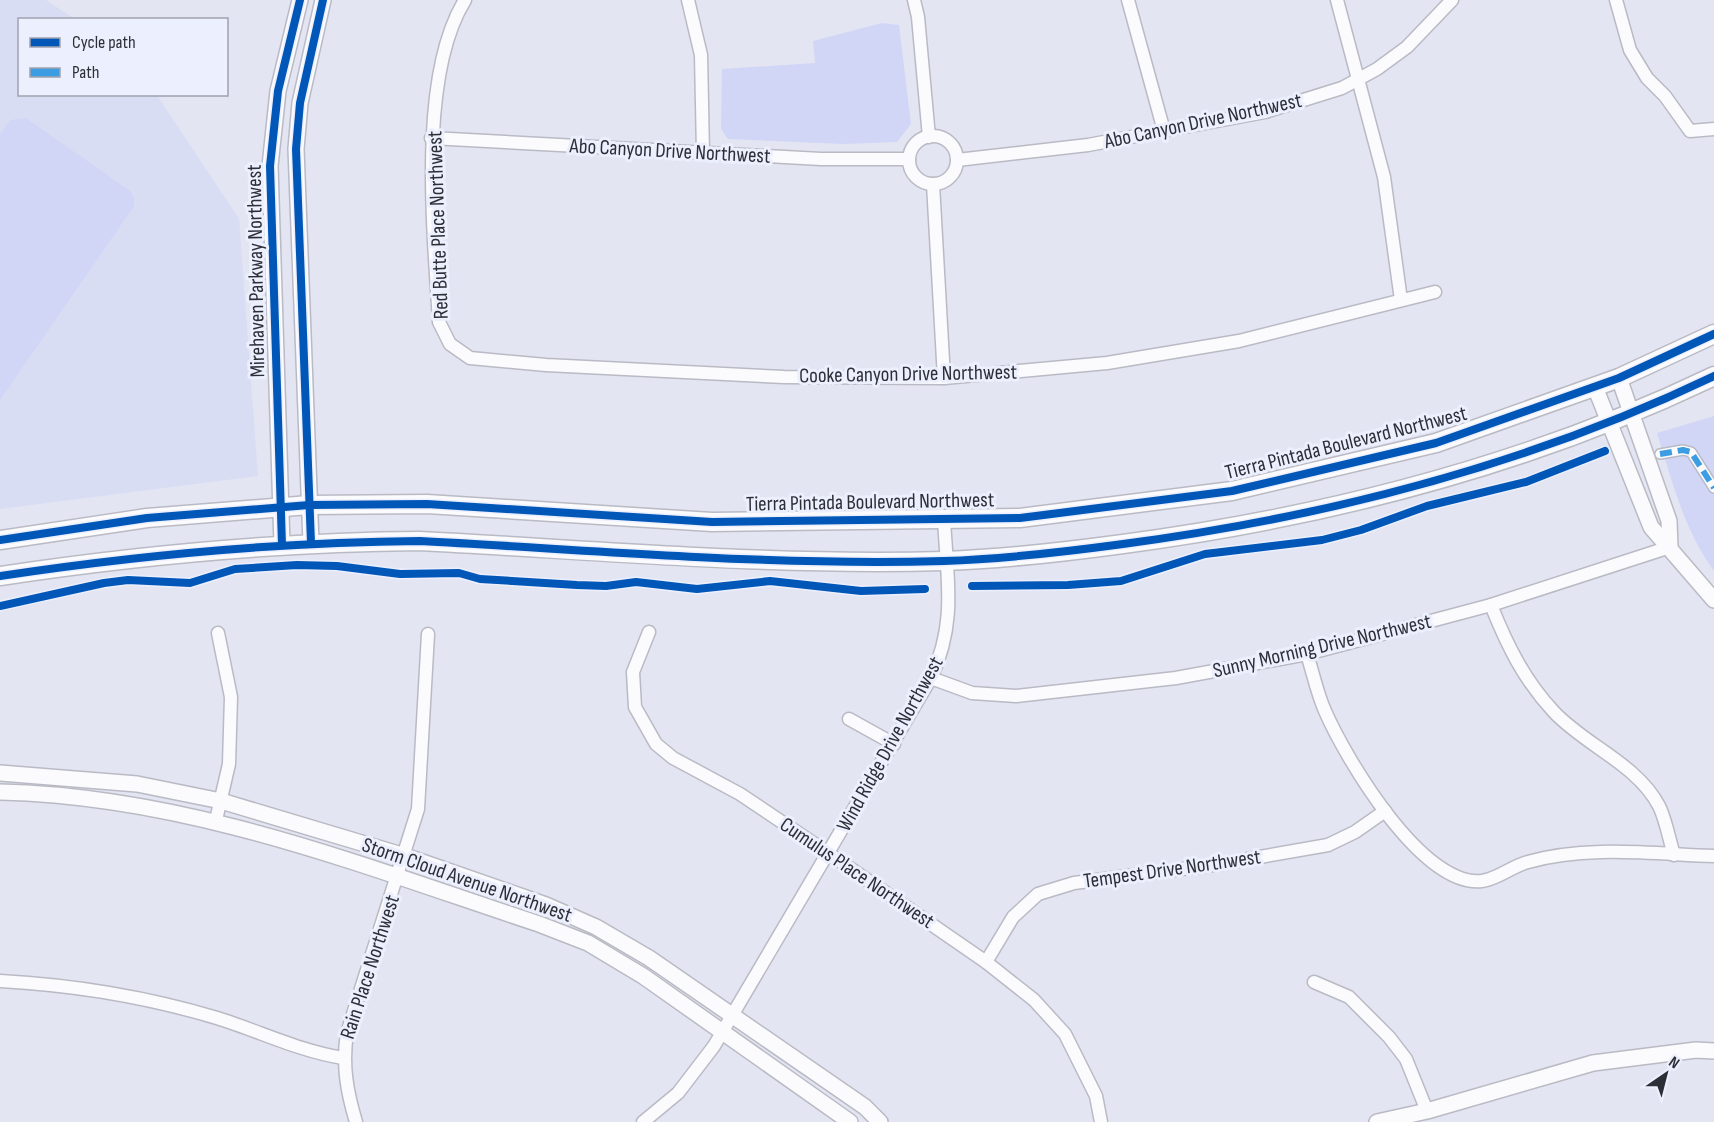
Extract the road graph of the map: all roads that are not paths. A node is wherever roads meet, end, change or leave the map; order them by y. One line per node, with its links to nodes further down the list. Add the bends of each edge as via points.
1 (300, 0): 32 (street, Mirehaven Parkway Northwest, via 278,91 270,166)
2 (323, 0): 31 (street, Mirehaven Parkway Northwest, via 300,102 296,149)
3 (465, 0): 14 (street, Red Butte Place Northwest, via 445,50)
4 (688, 0): 15 (street, via 701,55)
5 (914, 0): 13 (street)
6 (1128, 0): 12 (street)
7 (1337, 0): 10 (street)
8 (1452, 0): 10 (street, Abo Canyon Drive Northwest, via 1407,47)
9 (1616, 0): 11 (street, via 1630,50 1647,78 1690,131)
10 (1360, 79): 12 (street, Abo Canyon Drive Northwest, via 1265,112); 20 (street, via 1384,177)
11 (1714, 129)
12 (1164, 130): 17 (street, Abo Canyon Drive Northwest, via 1088,145)
13 (929, 137): 16 (street, via 915,144); 17 (street, via 945,140)
14 (431, 138): 15 (street, Abo Canyon Drive Northwest); 22 (street, Red Butte Place Northwest, via 439,322)
15 (703, 153): 16 (street, Abo Canyon Drive Northwest)
16 (909, 159): 18 (street, via 913,173)
17 (957, 160): 18 (street, via 953,174)
18 (933, 184): 24 (street)
19 (1435, 292): 20 (street, Cooke Canyon Drive Northwest)
20 (1401, 300): 24 (street, Cooke Canyon Drive Northwest, via 1239,341 1107,363)
21 (1714, 334): 25 (main road, Tierra Pintada Boulevard Northwest)
22 (450, 344): 24 (street, Cooke Canyon Drive Northwest, via 470,358 546,365 784,376)
23 (1714, 376): 27 (main road)
24 (944, 378)
25 (1619, 378): 26 (main road, Tierra Pintada Boulevard Northwest); 27 (street)
26 (1595, 387): 28 (street); 33 (main road, Tierra Pintada Boulevard Northwest, via 1436,443 1232,491 1020,518)
27 (1632, 413): 28 (main road); 37 (street, via 1669,521)
28 (1609, 421): 37 (street, via 1651,527); 38 (main road, via 1406,488 1267,521 1094,548)
29 (1660, 454): 30 (street, via 1691,452)
30 (1714, 488)
31 (309, 505): 32 (main road, Tierra Pintada Boulevard Northwest); 33 (main road, Tierra Pintada Boulevard Northwest, via 427,504 712,522); 35 (street, Mirehaven Parkway Northwest)
32 (281, 507): 34 (main road, Tierra Pintada Boulevard Northwest, via 147,518); 36 (street, Mirehaven Parkway Northwest)
33 (944, 519): 38 (street, Wind Ridge Drive Northwest)
34 (0, 540)
35 (311, 543): 36 (main road); 38 (main road, via 420,541 771,559)
36 (282, 544): 39 (main road, via 155,555)
37 (1670, 547): 40 (street); 41 (street, Sunny Morning Drive Northwest)
38 (946, 561): 46 (street, Wind Ridge Drive Northwest, via 949,625)
39 (0, 576)
40 (1714, 600)
41 (1491, 606): 45 (street, Sunny Morning Drive Northwest); 55 (street, via 1509,652 1554,712 1586,741 1638,777 1659,807)
42 (649, 632): 54 (street, Cumulus Place Northwest, via 633,672 635,707 656,744)
43 (218, 633): 51 (street, via 231,697 229,764)
44 (428, 634): 56 (street, Rain Place Northwest, via 418,809)
45 (1307, 654): 46 (street, Sunny Morning Drive Northwest, via 1176,678 1016,696 972,693); 52 (street, via 1324,709 1351,763)
46 (931, 678): 48 (street, Wind Ridge Drive Northwest)
47 (849, 719): 48 (street)
48 (894, 744): 54 (street, Wind Ridge Drive Northwest)
49 (0, 773): 51 (street, Storm Cloud Avenue Northwest, via 137,784)
50 (0, 792): 53 (street, Storm Cloud Avenue Northwest, via 145,805)
51 (221, 801): 53 (street); 56 (street, Storm Cloud Avenue Northwest)
52 (1385, 811): 55 (street, via 1425,857 1462,879 1482,881 1528,862 1585,853); 59 (street, Tempest Drive Northwest, via 1328,845 1074,883 1038,894 1013,916)
53 (216, 820): 58 (street, Storm Cloud Avenue Northwest)
54 (828, 853): 59 (street, Cumulus Place Northwest); 62 (street, Wind Ridge Drive Northwest)
55 (1674, 855): 57 (street)
56 (405, 856): 58 (street, Rain Place Northwest); 62 (street, Storm Cloud Avenue Northwest, via 546,905 596,927)
57 (1714, 856)
58 (399, 878): 63 (street, Storm Cloud Avenue Northwest, via 588,943); 65 (street, Rain Place Northwest, via 347,1033)
59 (986, 962): 71 (street, Cumulus Place Northwest, via 1035,1000 1065,1034 1096,1096)
60 (0, 981): 65 (street, via 148,999 217,1018 317,1054)
61 (1314, 982): 66 (street, via 1349,997 1389,1036 1406,1059)
62 (732, 1015): 63 (street, Wind Ridge Drive Northwest); 70 (street, Storm Cloud Avenue Northwest, via 865,1107)
63 (722, 1031): 68 (street, Wind Ridge Drive Northwest, via 678,1093); 69 (street, Storm Cloud Avenue Northwest)
64 (1714, 1051): 66 (street, via 1593,1063)
65 (343, 1058): 67 (street, Rain Place Northwest)
66 (1426, 1111): 72 (street)
67 (356, 1122)
68 (643, 1122)
69 (850, 1122)
70 (880, 1122)
71 (1101, 1122)
72 (1377, 1122)

